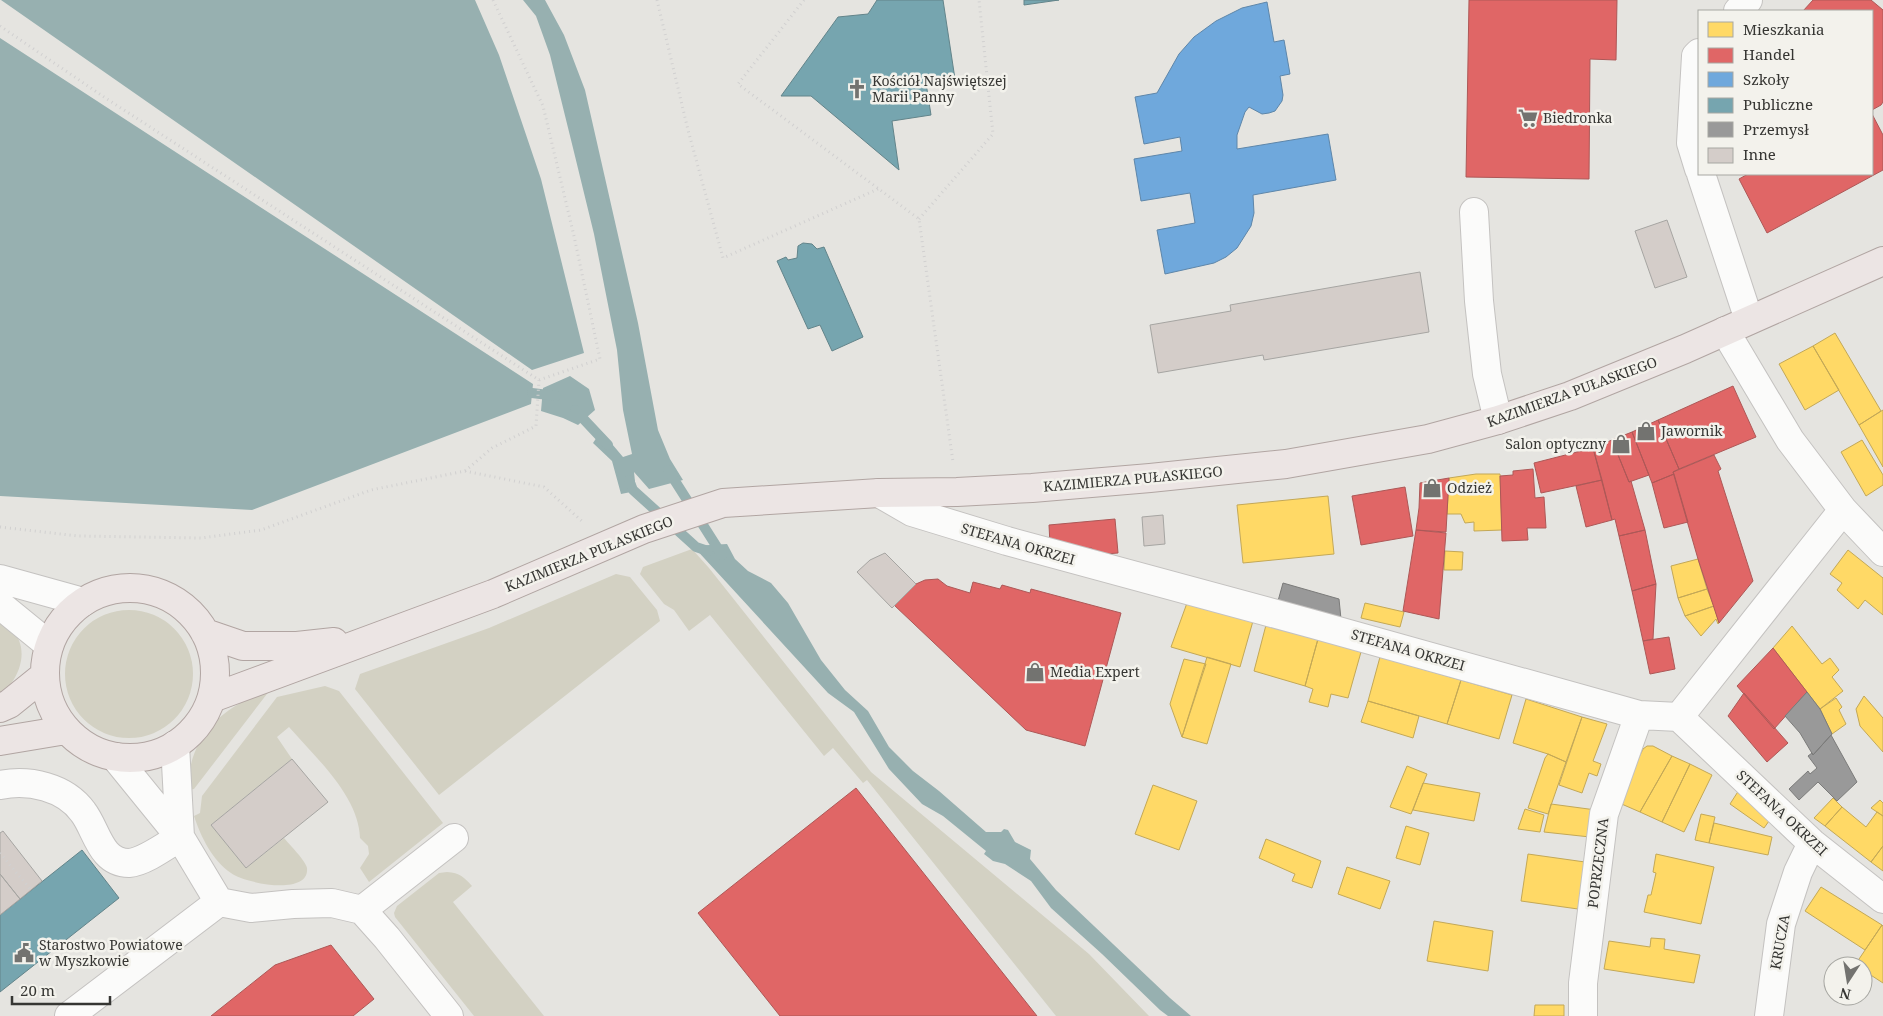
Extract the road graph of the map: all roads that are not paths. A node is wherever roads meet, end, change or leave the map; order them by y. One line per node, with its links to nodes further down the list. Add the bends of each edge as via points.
1 (1748, 0): 2 (street)
2 (1739, 10)
3 (1698, 54): 4 (street, via 1691,143)
4 (1698, 166)
5 (1701, 175): 8 (street)
6 (1474, 212): 10 (street, via 1487,374)
7 (1883, 261): 8 (main road, KAZIMIERZA PUŁASKIEGO)
8 (1749, 320): 9 (main road, KAZIMIERZA PUŁASKIEGO)
9 (1725, 331): 10 (main road, KAZIMIERZA PUŁASKIEGO, via 1570,396); 12 (street, via 1790,440)
10 (1498, 420): 11 (main road, KAZIMIERZA PUŁASKIEGO, via 1428,439 1286,464 1032,488)
11 (879, 493): 18 (main road, KAZIMIERZA PUŁASKIEGO, via 723,503 644,529 493,594); 23 (street, STEFANA OKRZEI, via 912,512 1007,542)
12 (1843, 510): 13 (street); 24 (street)
13 (1883, 552)
14 (0, 579): 15 (street)
15 (83, 602): 17 (main road, via 121,588 161,593 194,616); 19 (main road, via 63,621)
16 (0, 605): 19 (street)
17 (205, 633): 18 (main road, KAZIMIERZA PUŁASKIEGO, via 243,646 297,646); 21 (main road, via 213,654 216,676)
18 (372, 638): 21 (main road, KAZIMIERZA PUŁASKIEGO)
19 (49, 645): 20 (main road)
20 (45, 675): 22 (main road); 25 (main road, via 47,695)
21 (212, 698): 27 (main road, via 195,728)
22 (0, 708)
23 (1639, 715): 24 (street, STEFANA OKRZEI); 38 (street, POPRZECZNA, via 1604,814 1583,983)
24 (1679, 717): 32 (street, STEFANA OKRZEI)
25 (66, 730): 26 (main road); 28 (main road, via 97,752)
26 (0, 740)
27 (175, 746): 28 (main road, via 136,758); 30 (street)
28 (116, 757): 30 (street)
29 (0, 785): 30 (street, via 26,782 63,794 84,812 106,852 116,861 139,861)
30 (180, 837): 34 (street)
31 (454, 838): 35 (street)
32 (1812, 843): 33 (street, STEFANA OKRZEI); 39 (street, KRUCZA, via 1798,872 1781,924)
33 (1883, 899)
34 (220, 902): 35 (street, via 251,908 332,903); 36 (street)
35 (362, 910): 37 (street)
36 (69, 1016)
37 (449, 1016)
38 (1583, 1016)
39 (1769, 1016)

